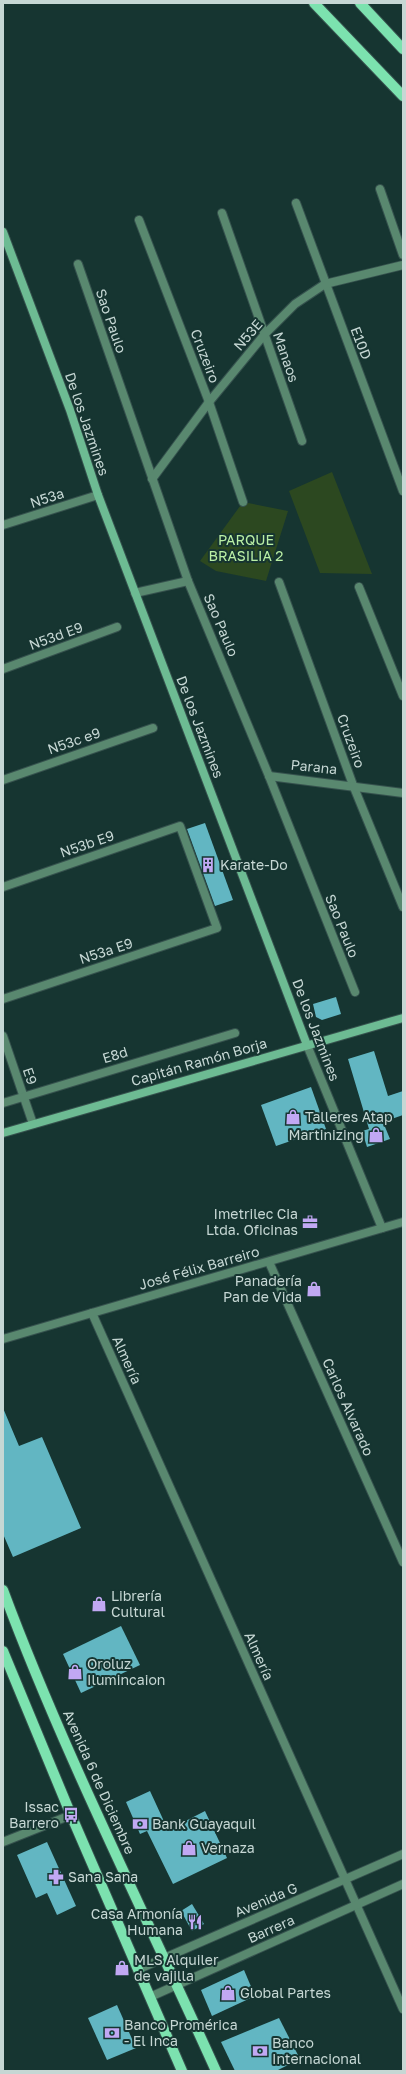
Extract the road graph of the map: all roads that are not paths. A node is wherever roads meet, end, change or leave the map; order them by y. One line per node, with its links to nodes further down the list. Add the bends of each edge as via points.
1 (314, 3): 4 (main road)
2 (360, 3): 3 (main road)
3 (403, 49)
4 (403, 96)
5 (380, 189): 10 (street)
6 (296, 203): 13 (street, E10D)
7 (222, 214): 14 (street, Manaos)
8 (140, 220): 15 (street, Cruzeiro)
9 (3, 232): 19 (street, De los Jazmines, via 70,410)
10 (403, 255)
11 (78, 264): 17 (street, Sao Paulo)
12 (403, 265): 13 (street, N53E)
13 (325, 284): 14 (street, N53E, via 295,304); 18 (street, E10D)
14 (264, 335): 15 (street, N53E); 16 (street, Manaos)
15 (209, 402): 17 (street, N53E); 20 (street, Cruzeiro)
16 (302, 441)
17 (152, 479): 22 (street, Sao Paulo)
18 (403, 491)
19 (98, 495): 21 (street, N53a); 25 (street, De los Jazmines)
20 (243, 502)
21 (3, 525)
22 (188, 581): 25 (street); 30 (street, Sao Paulo)
23 (279, 582): 32 (street, Cruzeiro)
24 (359, 587): 28 (street)
25 (135, 593): 42 (street, De los Jazmines)
26 (117, 627): 27 (street, N53d E9)
27 (3, 669)
28 (403, 696)
29 (153, 728): 31 (street, N53c e9)
30 (269, 776): 32 (street, Parana); 37 (street, Sao Paulo)
31 (3, 780)
32 (353, 785): 33 (street, Parana); 35 (street, Cruzeiro)
33 (403, 793)
34 (3, 887): 36 (street, N53b E9, via 180,826)
35 (403, 907)
36 (216, 928): 38 (street, N53a E9)
37 (354, 992)
38 (3, 999)
39 (403, 1018): 42 (street, Capitán Ramón Borja)
40 (235, 1033): 43 (street, E8d)
41 (3, 1036): 43 (street, E9)
42 (307, 1045): 45 (street, Capitán Ramón Borja); 48 (street, De los Jazmines)
43 (23, 1096): 44 (street, E8d); 45 (street, E9)
44 (3, 1103)
45 (33, 1124): 46 (street, Capitán Ramón Borja)
46 (3, 1133)
47 (403, 1222): 48 (street, José Félix Barreiro)
48 (382, 1228): 49 (street, José Félix Barreiro)
49 (268, 1262): 50 (street, José Félix Barreiro); 52 (street, Carlos Alvarado)
50 (92, 1313): 51 (street, José Félix Barreiro); 58 (street, Almería)
51 (3, 1339)
52 (403, 1562)
53 (3, 1590): 61 (main road, Avenida 6 de Diciembre, via 93,1806)
54 (3, 1650): 55 (main road)
55 (71, 1816): 56 (street); 62 (main road)
56 (3, 1842)
57 (403, 1854): 58 (street, Avenida G)
58 (345, 1880): 60 (street, Almería); 61 (street, Avenida G)
59 (403, 1884): 60 (street, Barrera)
60 (355, 1905): 63 (street, Barrera); 65 (street, Almería)
61 (165, 1958): 62 (street, Avenida G); 63 (main road, Avenida 6 de Diciembre)
62 (138, 1970): 64 (main road)
63 (177, 1985): 64 (street, Barrera); 67 (main road, Avenida 6 de Diciembre)
64 (150, 1997): 66 (main road)
65 (403, 2009)
66 (182, 2071)
67 (216, 2071)

